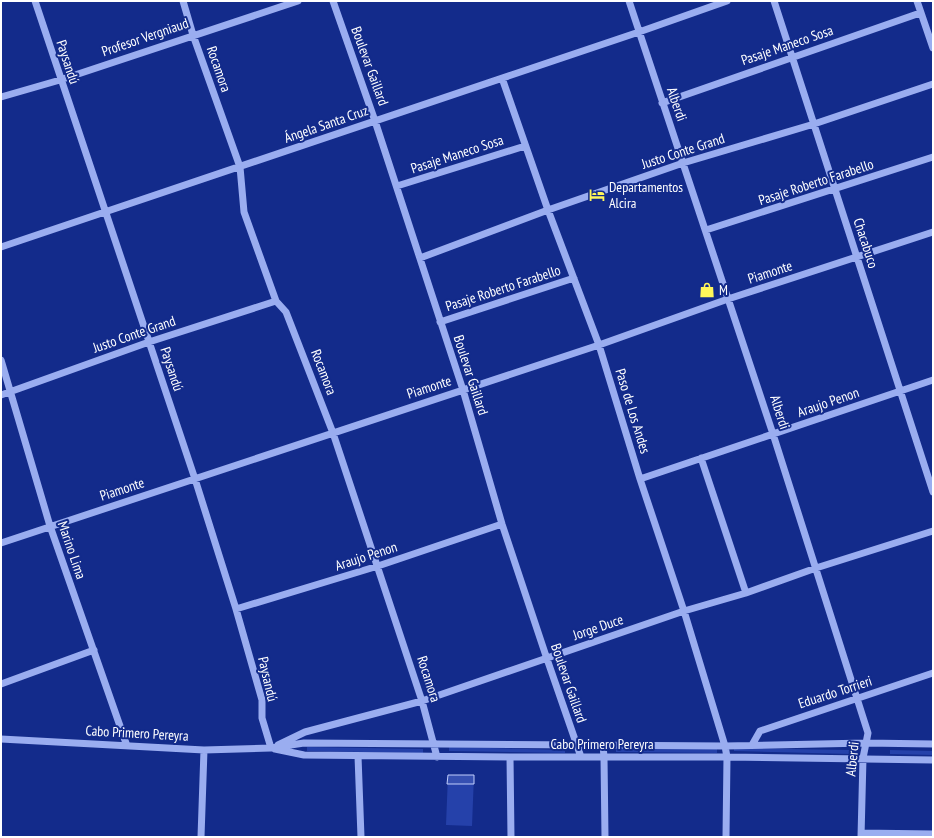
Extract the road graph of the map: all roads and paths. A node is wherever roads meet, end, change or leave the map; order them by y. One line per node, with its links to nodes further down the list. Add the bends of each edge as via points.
1 (35, 1): 15 (street, Paysandú)
2 (183, 1): 11 (street, Rocamora)
3 (298, 1): 11 (street, Profesor Vergniaud)
4 (333, 1): 19 (street, Boulevar Gaillard)
5 (629, 1): 10 (street, Alberdi)
6 (727, 1): 10 (street, Ángela Santa Cruz)
7 (774, 1): 13 (street, Chacabuco)
8 (917, 1): 9 (street)
9 (920, 13): 12 (street); 13 (street, Pasaje Maneco Sosa)
10 (639, 32): 14 (street, Ángela Santa Cruz); 18 (street, Alberdi)
11 (193, 35): 15 (street, Profesor Vergniaud); 24 (street, Rocamora)
12 (933, 48)
13 (792, 57): 18 (street, Pasaje Maneco Sosa); 20 (street, Chacabuco)
14 (502, 78): 19 (street, Ángela Santa Cruz); 21 (street, Paso de Los Andes)
15 (60, 80): 17 (street, Profesor Vergniaud); 28 (street, Paysandú)
16 (933, 84): 20 (street, Justo Conte Grand)
17 (1, 97)
18 (662, 103): 23 (street, Alberdi)
19 (376, 121): 24 (street, Ángela Santa Cruz); 25 (street, Boulevar Gaillard)
20 (814, 124): 23 (street, Justo Conte Grand); 26 (street, Chacabuco)
21 (525, 146): 25 (street, Pasaje Maneco Sosa); 27 (street, Paso de Los Andes)
22 (933, 157): 26 (street, Pasaje Roberto Farabello)
23 (683, 164): 27 (street, Justo Conte Grand); 29 (street, Alberdi)
24 (240, 167): 28 (street, Ángela Santa Cruz); 36 (street, Rocamora, via 244,212)
25 (397, 186): 32 (street, Boulevar Gaillard)
26 (835, 190): 29 (street, Pasaje Roberto Farabello); 33 (street, Chacabuco)
27 (548, 210): 32 (street, Justo Conte Grand); 34 (street, Paso de Los Andes)
28 (105, 212): 31 (street, Ángela Santa Cruz); 38 (street, Paysandú)
29 (706, 230): 35 (street, Alberdi)
30 (933, 232): 33 (street, Piamonte)
31 (1, 247)
32 (420, 258): 37 (street, Boulevar Gaillard)
33 (857, 258): 35 (street, Piamonte); 43 (street, Chacabuco)
34 (574, 278): 37 (street, Pasaje Roberto Farabello); 39 (street, Paso de Los Andes)
35 (728, 299): 39 (street, Piamonte); 47 (street, Alberdi)
36 (276, 301): 38 (street, Justo Conte Grand); 46 (street, Rocamora, via 286,312)
37 (440, 322): 42 (street, Boulevar Gaillard)
38 (149, 342): 44 (street, Justo Conte Grand); 49 (street, Paysandú)
39 (599, 345): 42 (street, Piamonte); 50 (street, Paso de Los Andes)
40 (1, 360): 44 (street, Marino Lima)
41 (933, 380): 43 (street, Araujo Penon)
42 (463, 390): 46 (street, Piamonte); 52 (street, Boulevar Gaillard)
43 (900, 391): 47 (street, Araujo Penon); 51 (street, Chacabuco)
44 (11, 392): 45 (street, Justo Conte Grand); 53 (street, Marino Lima)
45 (1, 395)
46 (333, 432): 49 (street, Piamonte); 56 (street, Rocamora)
47 (773, 434): 48 (street, Araujo Penon); 57 (street, Alberdi)
48 (701, 458): 50 (street, Araujo Penon); 58 (street)
49 (195, 479): 53 (street, Piamonte); 59 (street, Paysandú)
50 (640, 479): 60 (street, Paso de Los Andes)
51 (933, 492)
52 (502, 524): 56 (street, Araujo Penon); 62 (street, Boulevar Gaillard)
53 (50, 526): 55 (street, Piamonte); 61 (street, Marino Lima)
54 (933, 530): 57 (street, Jorge Duce)
55 (1, 543)
56 (378, 566): 59 (street, Araujo Penon); 66 (street, Rocamora)
57 (816, 568): 58 (street, Jorge Duce); 65 (street, Alberdi)
58 (746, 592): 60 (street, Jorge Duce)
59 (236, 609): 76 (street, Paysandú, via 262,700 262,718)
60 (684, 611): 62 (street, Jorge Duce); 75 (street, Paso de Los Andes)
61 (94, 650): 64 (street); 74 (street, Marino Lima)
62 (546, 659): 66 (street, Jorge Duce); 69 (street, Boulevar Gaillard)
63 (933, 673): 65 (street, Eduardo Torrieri)
64 (1, 684)
65 (858, 698): 68 (street, Alberdi, via 868,733); 73 (street, Eduardo Torrieri, via 760,731)
66 (422, 701): 71 (street, Rocamora); 76 (street, Jorge Duce, via 305,732)
67 (1, 739): 74 (street, Cabo Primero Pereyra)
68 (866, 743): 70 (street, Cabo Primero Pereyra); 73 (street, Cabo Primero Pereyra); 84 (street, Alberdi)
69 (576, 744): 71 (street, Cabo Primero Pereyra); 72 (street, Cabo Primero Pereyra); 81 (street, Boulevar Gaillard)
70 (933, 744)
71 (434, 745): 76 (street, Cabo Primero Pereyra, via 304,743); 79 (street, Rocamora)
72 (603, 745): 75 (street, Cabo Primero Pereyra); 82 (street)
73 (752, 745): 75 (street, Cabo Primero Pereyra)
74 (127, 746): 77 (street, Cabo Primero Pereyra)
75 (725, 746): 83 (street, Paso de Los Andes)
76 (271, 748): 77 (street, Cabo Primero Pereyra); 78 (street, Cabo Primero Pereyra, via 304,755)
77 (204, 750): 88 (street)
78 (358, 756): 79 (street, Cabo Primero Pereyra); 89 (street)
79 (436, 756): 80 (street, Cabo Primero Pereyra)
80 (510, 757): 81 (street, Cabo Primero Pereyra); 90 (street)
81 (581, 757): 82 (street, Cabo Primero Pereyra)
82 (604, 757): 83 (street, Cabo Primero Pereyra); 91 (street)
83 (727, 757): 84 (street, Cabo Primero Pereyra); 92 (street, Paso de Los Andes)
84 (863, 758): 85 (street, Cabo Primero Pereyra); 87 (street, Alberdi)
85 (933, 760)
86 (933, 834): 87 (street)
87 (861, 835)
88 (201, 837)
89 (361, 837)
90 (511, 837)
91 (606, 837)
92 (726, 837)

